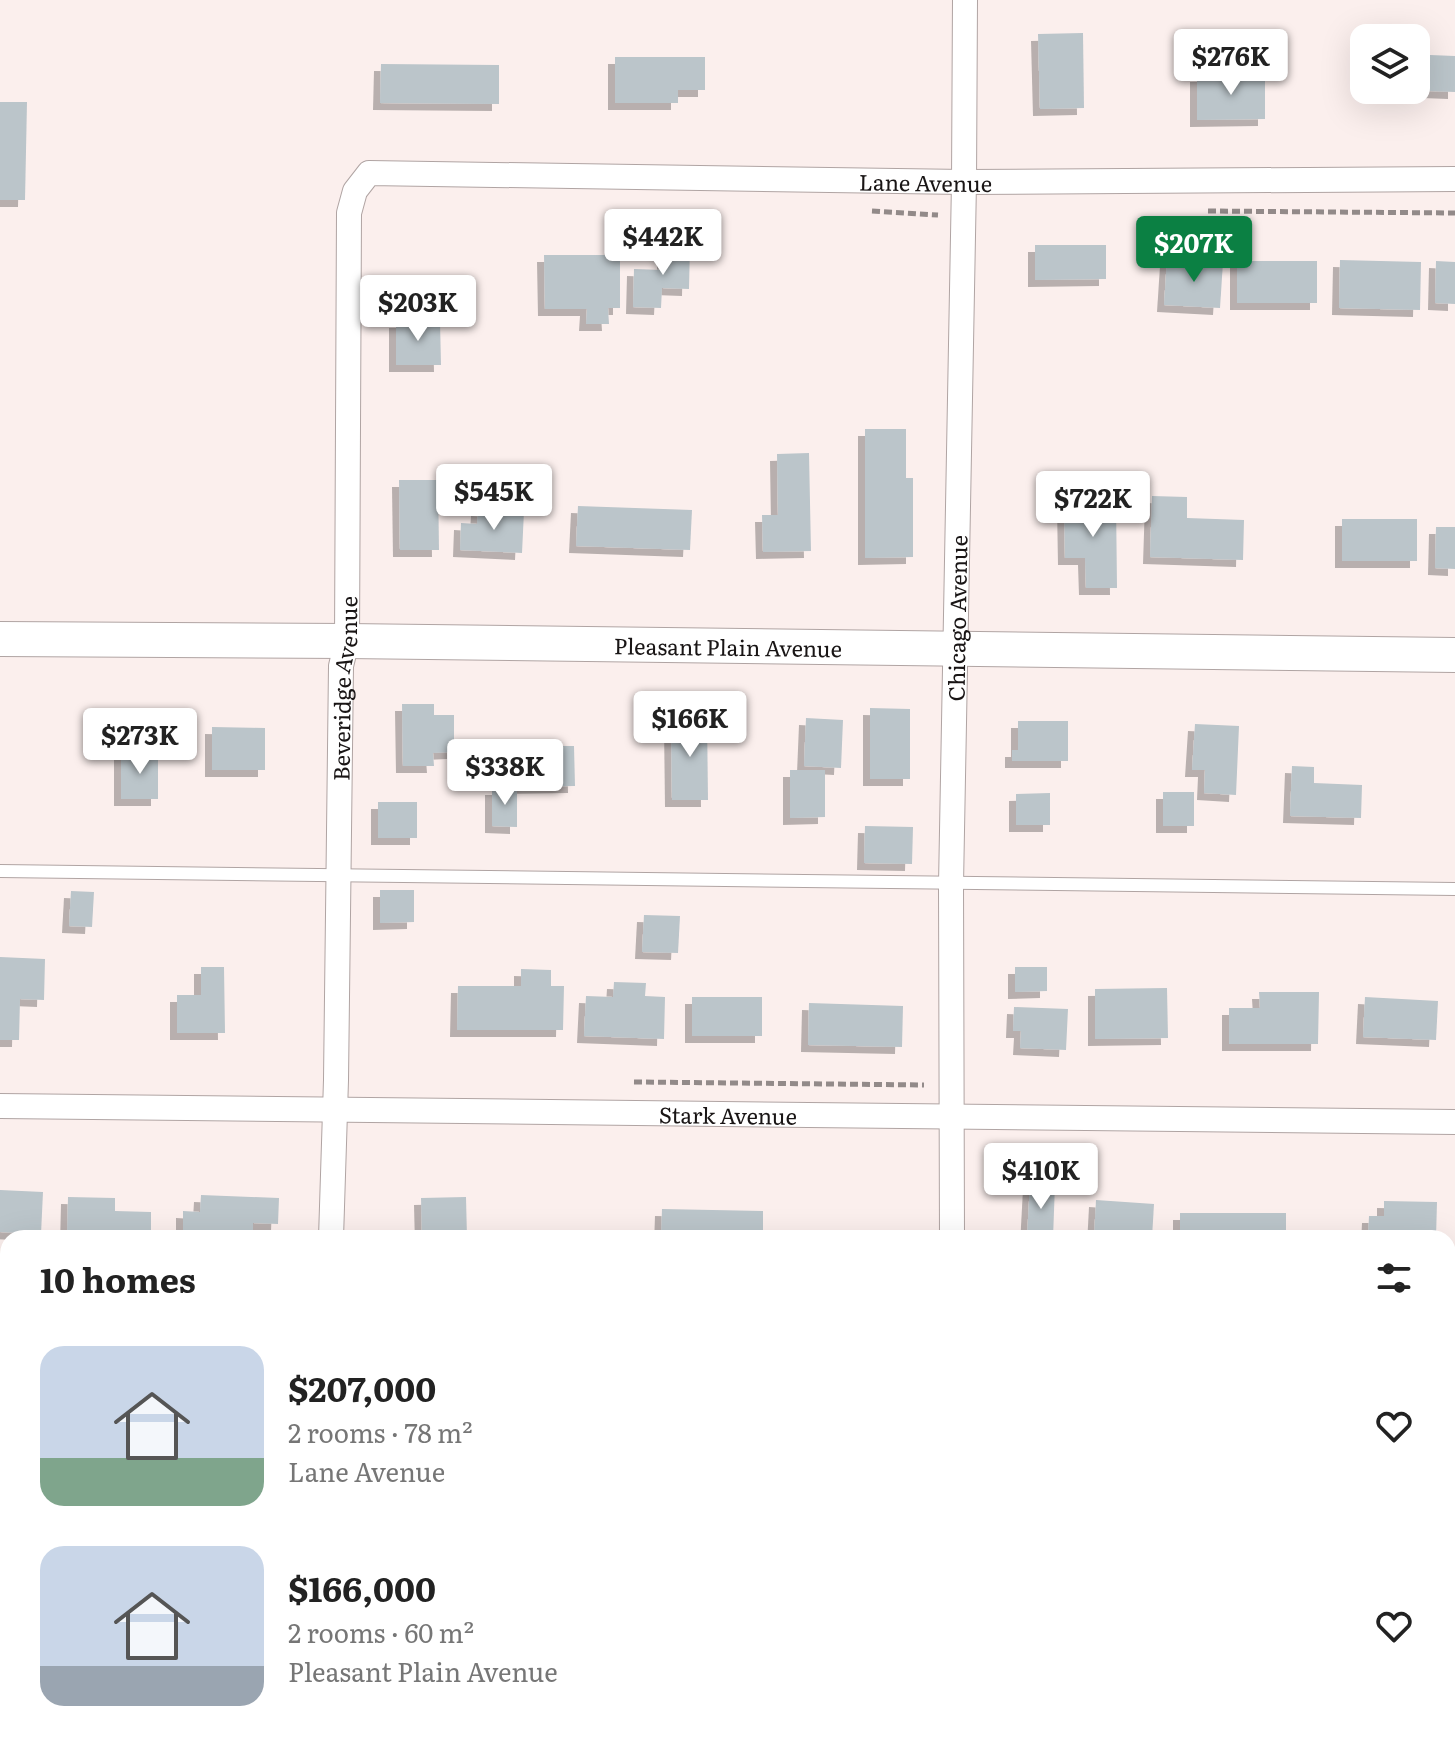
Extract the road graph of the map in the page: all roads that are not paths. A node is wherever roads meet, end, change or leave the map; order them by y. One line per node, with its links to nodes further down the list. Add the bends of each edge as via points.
1 (965, 0): 4 (street, Chicago Avenue)
2 (397, 172): 4 (street, Lane Avenue); 6 (street, Beveridge Avenue, via 369,173 355,191 349,213)
3 (1455, 179): 4 (street, Lane Avenue)
4 (964, 182): 7 (street, Chicago Avenue)
5 (0, 639): 6 (street, Pleasant Plain Avenue)
6 (347, 641): 7 (street, Pleasant Plain Avenue); 10 (street, Beveridge Avenue, via 341,666)
7 (956, 649): 8 (street, Pleasant Plain Avenue); 11 (street, Chicago Avenue)
8 (1455, 655)
9 (0, 871): 10 (lane)
10 (337, 877): 11 (lane); 14 (street, Beveridge Avenue)
11 (951, 885): 12 (lane); 15 (street, Chicago Avenue)
12 (1455, 889)
13 (0, 1106): 14 (street, Stark Avenue)
14 (334, 1112): 15 (street, Stark Avenue); 17 (street, Beveridge Avenue)
15 (953, 1117): 16 (street, Stark Avenue); 18 (street, Chicago Avenue)
16 (1455, 1122)
17 (331, 1230)
18 (952, 1230)

